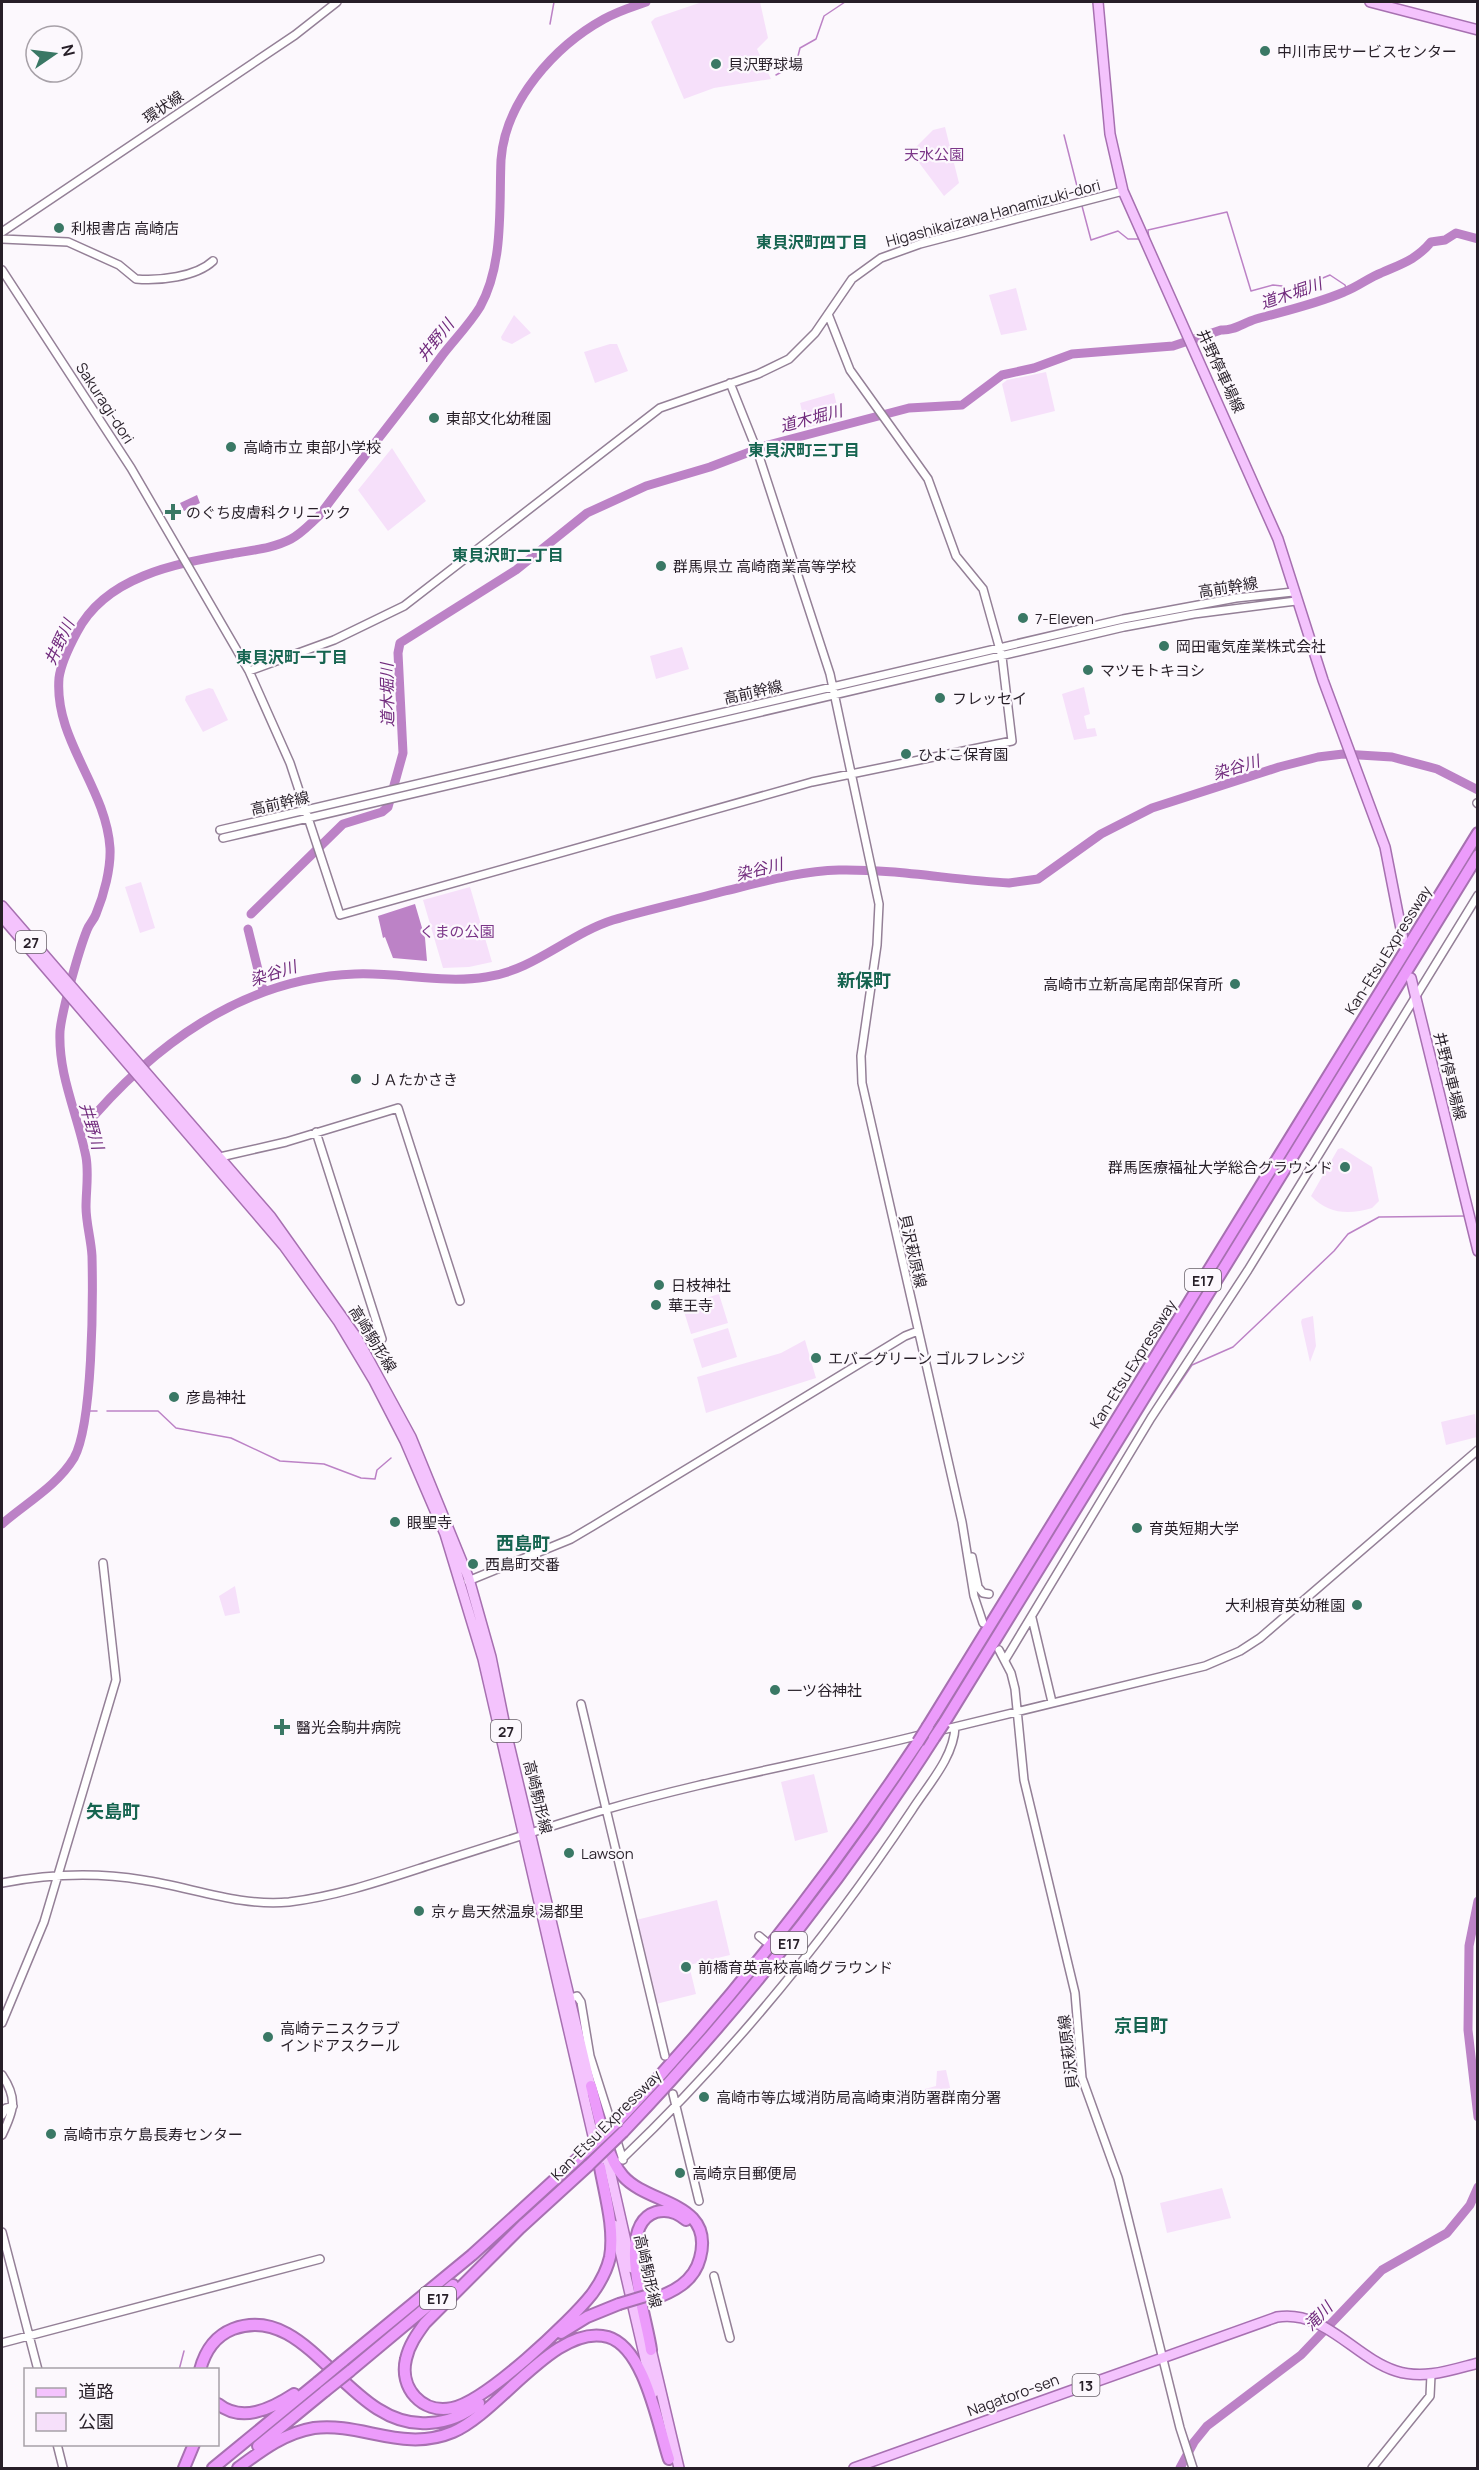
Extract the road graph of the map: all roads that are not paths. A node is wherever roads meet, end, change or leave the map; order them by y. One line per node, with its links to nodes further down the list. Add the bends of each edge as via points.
1 (337, 2): 6 (street, 環状線, via 295,35)
2 (1098, 2): 5 (main road, 井野停車場線, via 1110,134)
3 (1370, 2): 4 (main road)
4 (1478, 30)
5 (1124, 191): 10 (street, Higashikaizawa Hanamizuki-dori, via 892,252 852,279); 12 (main road, 井野停車場線, via 1248,466 1278,539)
6 (2, 232)
7 (2, 238): 8 (street, via 68,242 119,265 141,280 187,273)
8 (213, 261)
9 (2, 270): 15 (street, Sakuragi-dori, via 132,468)
10 (828, 314): 11 (street, Higashikaizawa Hanamizuki-dori, via 809,340 789,358 769,370); 13 (street, via 850,370 931,486 956,556 983,589)
11 (730, 383): 15 (street, Higashikaizawa Hanamizuki-dori, via 670,403 648,416 404,606 334,640); 16 (street, 貝沢萩原線, via 758,453)
12 (1294, 596): 13 (street, 高前幹線, via 1236,598); 14 (street, 高前幹線, via 1124,627); 27 (main road, 井野停車場線, via 1385,848)
13 (999, 648): 14 (street); 16 (street, 高前幹線)
14 (1002, 657): 17 (street, 高前幹線); 18 (street, via 1012,741)
15 (249, 671): 19 (street, via 290,763)
16 (833, 687): 17 (street, 貝沢萩原線); 19 (street, 高前幹線)
17 (836, 696): 18 (street, 貝沢萩原線); 19 (street, 高前幹線)
18 (852, 773): 19 (street, via 340,915); 36 (street, 貝沢萩原線, via 879,904 861,1083)
19 (307, 815): 20 (street, 高前幹線); 22 (street, 高前幹線)
20 (220, 830)
21 (1478, 833): 82 (highway, Kan-Etsu Expressway / E17, bridge, via 928,1726 855,1836 781,1935 703,2029 618,2121)
22 (223, 838)
23 (1478, 855): 69 (highway, Kan-Etsu Expressway / E17, bridge, via 944,1723 825,1898 711,2037 623,2132)
24 (1478, 896): 30 (street)
25 (2, 906): 29 (main road, 27)
26 (2, 917): 29 (main road, 27)
27 (1403, 939)
28 (1411, 978): 30 (main road, 井野停車場線)
29 (60, 980): 31 (main road, 27)
30 (1415, 998): 34 (main road, 井野停車場線); 43 (street, via 1248,1270 1151,1418)
31 (147, 1079): 33 (main road, 高崎駒形線 / 27); 41 (main road, 高崎駒形線 / 27, via 273,1232 338,1321 405,1441)
32 (316, 1132): 33 (street); 35 (street, via 398,1108); 37 (street)
33 (220, 1157): 41 (main road, 高崎駒形線 / 27, via 309,1266 375,1368 430,1479)
34 (1478, 1251)
35 (460, 1301)
36 (918, 1331): 39 (street, 貝沢萩原線); 41 (street, via 593,1526)
37 (382, 1339)
38 (1478, 1450): 47 (street, via 1310,1596 1240,1651 1205,1666)
39 (967, 1546): 42 (street, via 978,1587); 44 (street, 貝沢萩原線, via 974,1596)
40 (103, 1563): 53 (street, via 116,1680)
41 (466, 1583): 52 (main road, 高崎駒形線 / 27, via 491,1657)
42 (989, 1594)
43 (1032, 1618): 46 (street); 47 (street)
44 (983, 1623)
45 (999, 1650): 46 (street, 貝沢萩原線)
46 (1005, 1660): 49 (street, 貝沢萩原線)
47 (1052, 1702): 49 (street)
48 (581, 1704): 51 (street)
49 (1017, 1710): 50 (street); 80 (street, 貝沢萩原線, via 1024,1780 1075,1993 1082,2078 1118,2178)
50 (956, 1727): 51 (street); 56 (street, via 953,1746 906,1819)
51 (607, 1809): 52 (street); 59 (street)
52 (528, 1833): 53 (street, via 361,1888 286,1902 229,1898 145,1880); 57 (main road, 高崎駒形線 / 27)
53 (58, 1875): 54 (street); 58 (street, via 35,1948)
54 (2, 1883)
55 (788, 1960): 56 (street)
56 (796, 1966): 64 (street)
57 (566, 1999): 61 (main road, 高崎駒形線 / 27); 64 (street, via 577,1996 581,2002 590,2055 623,2160); 67 (main road, 高崎駒形線 / 27)
58 (2, 2023)
59 (664, 2056)
60 (2, 2075): 63 (street, via 10,2088)
61 (591, 2086): 73 (highway, via 621,2175 636,2188 682,2209 700,2234 701,2254 691,2277 675,2290); 78 (main road, 高崎駒形線 / 27)
62 (673, 2094): 64 (street)
63 (13, 2106): 65 (street, via 8,2106); 66 (street)
64 (677, 2106): 68 (street)
65 (2, 2115)
66 (2, 2135)
67 (600, 2167): 79 (highway, via 611,2236 607,2266 584,2303); 94 (main road, 高崎駒形線 / 27)
68 (699, 2201)
69 (524, 2224): 82 (highway, Kan-Etsu Expressway / E17); 88 (highway, via 425,2323 405,2360 408,2387 418,2401 434,2409 460,2406)
70 (2, 2232): 75 (street)
71 (320, 2259): 75 (street)
72 (714, 2276): 76 (street)
73 (650, 2298): 74 (highway, bridge); 78 (highway, via 675,2284 694,2259 692,2228 683,2217 670,2211 655,2212 642,2221 634,2246)
74 (620, 2307): 79 (highway, via 587,2317); 83 (highway, via 572,2333)
75 (29, 2336): 77 (street); 84 (street)
76 (730, 2338)
77 (2, 2343)
78 (651, 2350): 102 (main road, 高崎駒形線 / 27)
79 (531, 2354): 88 (highway)
80 (1162, 2356): 87 (main road, Nagatoro-sen / 13, via 1277,2317 1293,2316 1320,2325 1396,2372); 95 (street, 貝沢萩原線); 103 (main road, Nagatoro-sen / 13)
81 (1478, 2363): 87 (main road, 13)
82 (344, 2364): 89 (highway, Kan-Etsu Expressway / E17, bridge)
83 (539, 2364): 90 (highway); 94 (highway, via 585,2337 609,2337 624,2345 641,2372)
84 (37, 2368)
85 (201, 2368): 88 (highway, via 206,2353 224,2334 259,2325 296,2340 365,2403 403,2422 434,2423 456,2417 474,2407)
86 (208, 2368): 90 (highway, via 215,2351 228,2339 249,2331 272,2334 313,2360 370,2414 390,2424 419,2430 461,2421)
87 (1431, 2375): 96 (street, via 1430,2396)
88 (496, 2382)
89 (320, 2384): 91 (highway, via 254,2413 229,2411); 99 (highway, Kan-Etsu Expressway / E17); 100 (highway, Kan-Etsu Expressway / E17)
90 (505, 2393): 101 (highway, via 464,2427 441,2436 405,2440 333,2427 313,2428 280,2439)
91 (219, 2405)
92 (57, 2446): 97 (street)
93 (194, 2446): 98 (highway)
94 (670, 2464)
95 (1192, 2467)
96 (1373, 2468)
97 (63, 2469)
98 (184, 2469)
99 (213, 2469)
100 (231, 2469)
101 (238, 2469)
102 (679, 2469)
103 (854, 2469)

